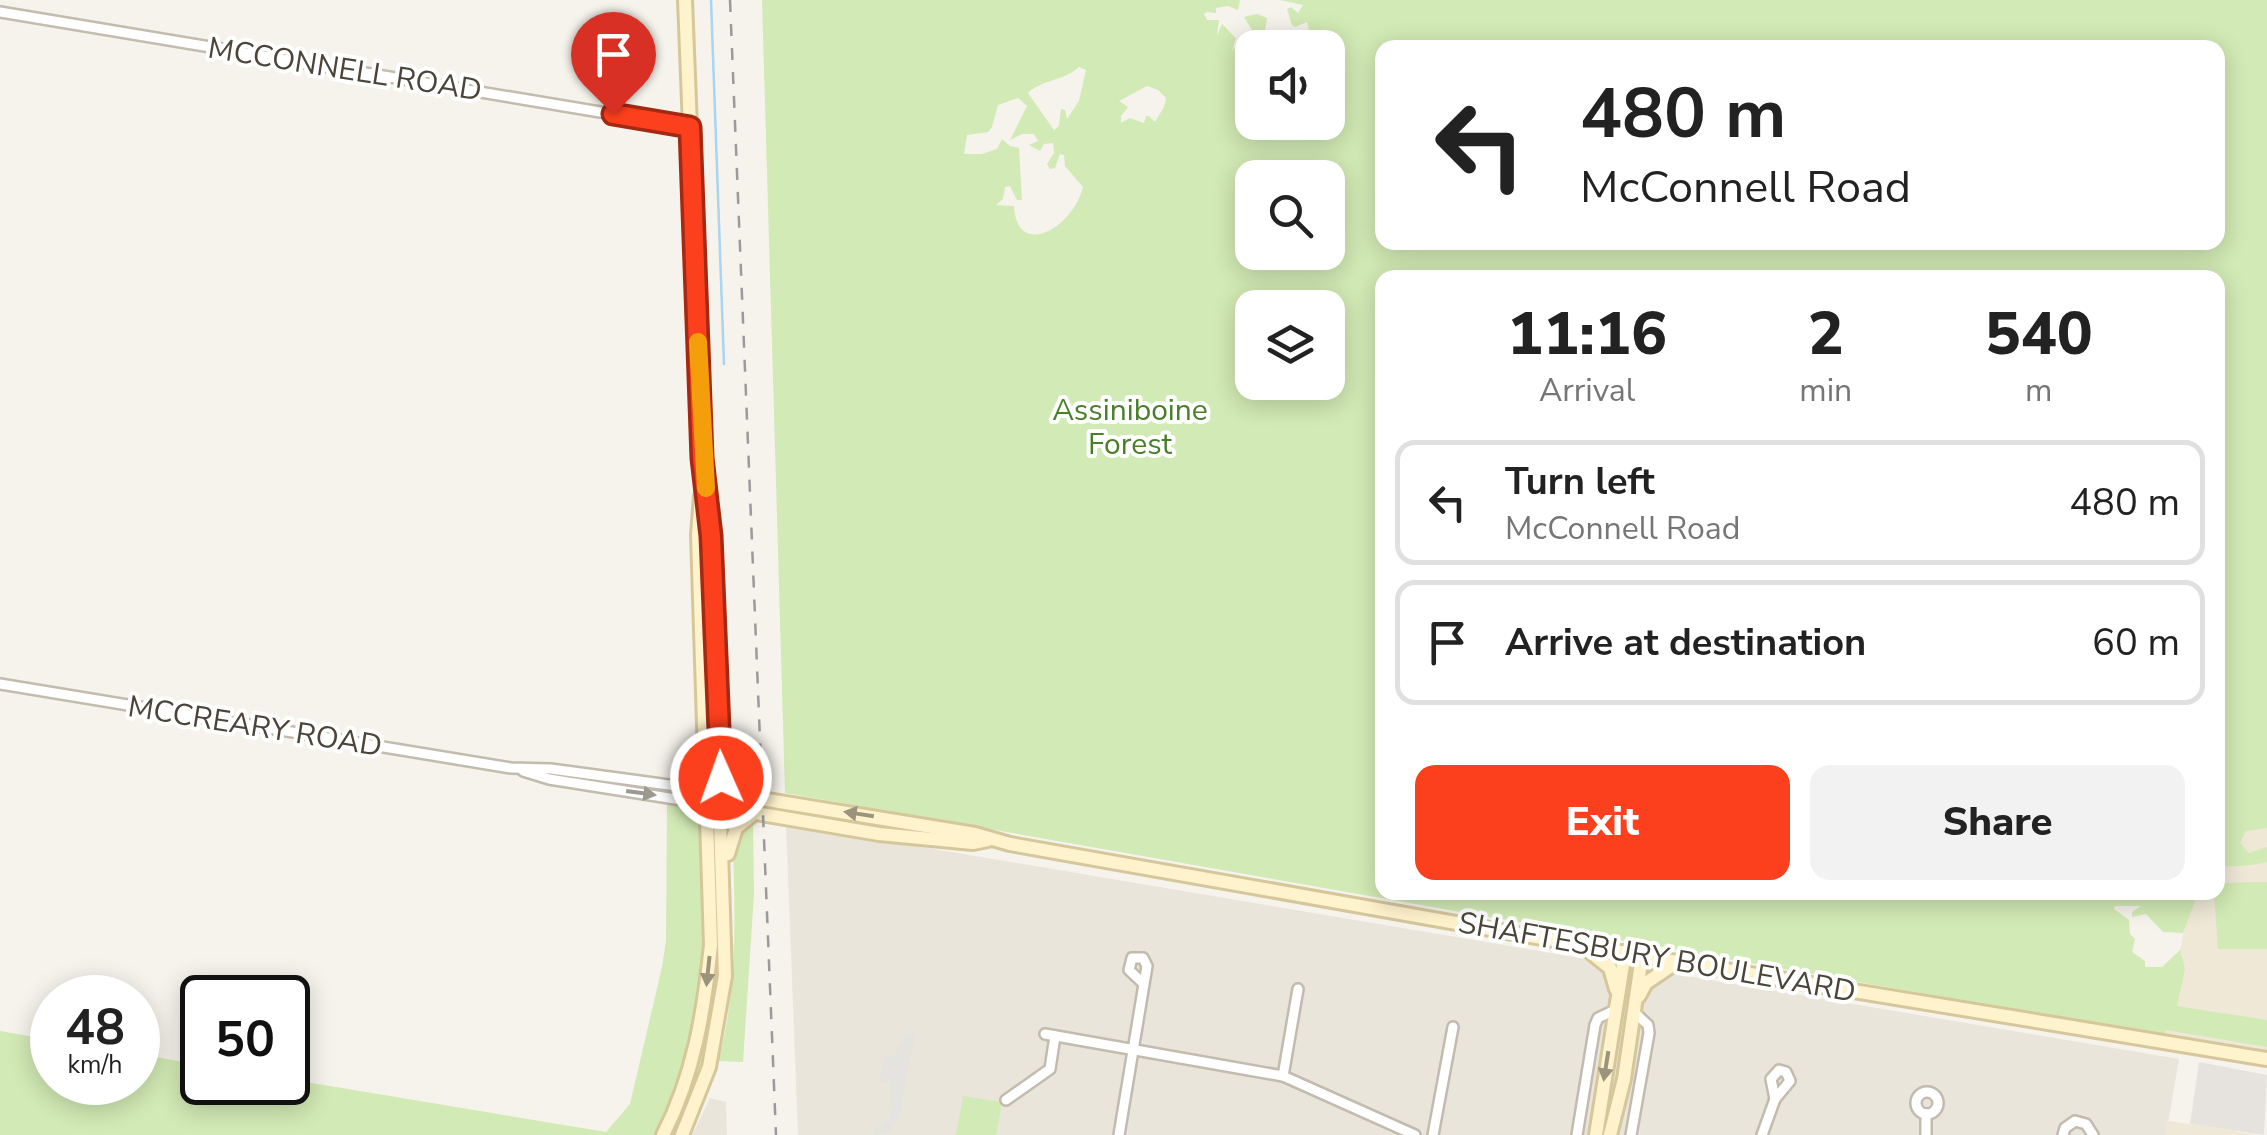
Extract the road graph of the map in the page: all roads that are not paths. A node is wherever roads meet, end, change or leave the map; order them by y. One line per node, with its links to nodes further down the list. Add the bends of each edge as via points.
1 (685, 0): 3 (street)
2 (0, 12): 3 (street, MCCONNELL ROAD)
3 (690, 127): 4 (street)
4 (702, 458): 6 (street); 7 (street, via 698,535)
5 (0, 684): 7 (street, MCCREARY ROAD)
6 (721, 792): 7 (street, SHAFTESBURY BOULEVARD); 9 (street, SHAFTESBURY BOULEVARD, one-way to 6)
7 (711, 800): 8 (street, SHAFTESBURY BOULEVARD); 10 (street); 26 (street, one-way to 26, via 704,1008 693,1060)
8 (753, 814): 9 (street, SHAFTESBURY BOULEVARD, via 879,834); 10 (street, via 731,835)
9 (988, 840): 11 (street, SHAFTESBURY BOULEVARD)
10 (724, 902): 27 (street, via 721,1011 700,1096)
11 (1573, 943): 12 (street, SHAFTESBURY BOULEVARD); 17 (street, via 1610,968)
12 (1625, 952): 13 (street, SHAFTESBURY BOULEVARD); 17 (street)
13 (1642, 956): 14 (street, SHAFTESBURY BOULEVARD); 18 (street)
14 (1677, 962): 18 (street, via 1646,983); 21 (street, SHAFTESBURY BOULEVARD)
15 (1144, 984): 20 (street)
16 (1298, 989): 22 (street)
17 (1616, 1003): 31 (street, via 1595,1024); 32 (street, one-way to 32)
18 (1635, 1006): 33 (street); 34 (street, via 1649,1033)
19 (1453, 1027): 30 (street)
20 (1134, 1049): 22 (street); 24 (street, via 1050,1035 1050,1069); 28 (street)
21 (2267, 1059)
22 (1283, 1076): 29 (street)
23 (1774, 1099): 35 (street)
24 (1006, 1100)
25 (1926, 1114): 36 (street)
26 (663, 1135)
27 (682, 1135)
28 (1119, 1135)
29 (1415, 1135)
30 (1434, 1135)
31 (1577, 1135)
32 (1596, 1135)
33 (1610, 1135)
34 (1630, 1135)
35 (1762, 1135)
36 (1926, 1135)
37 (2062, 1135): 38 (street, via 2069,1124 2081,1122)
38 (2092, 1135)

